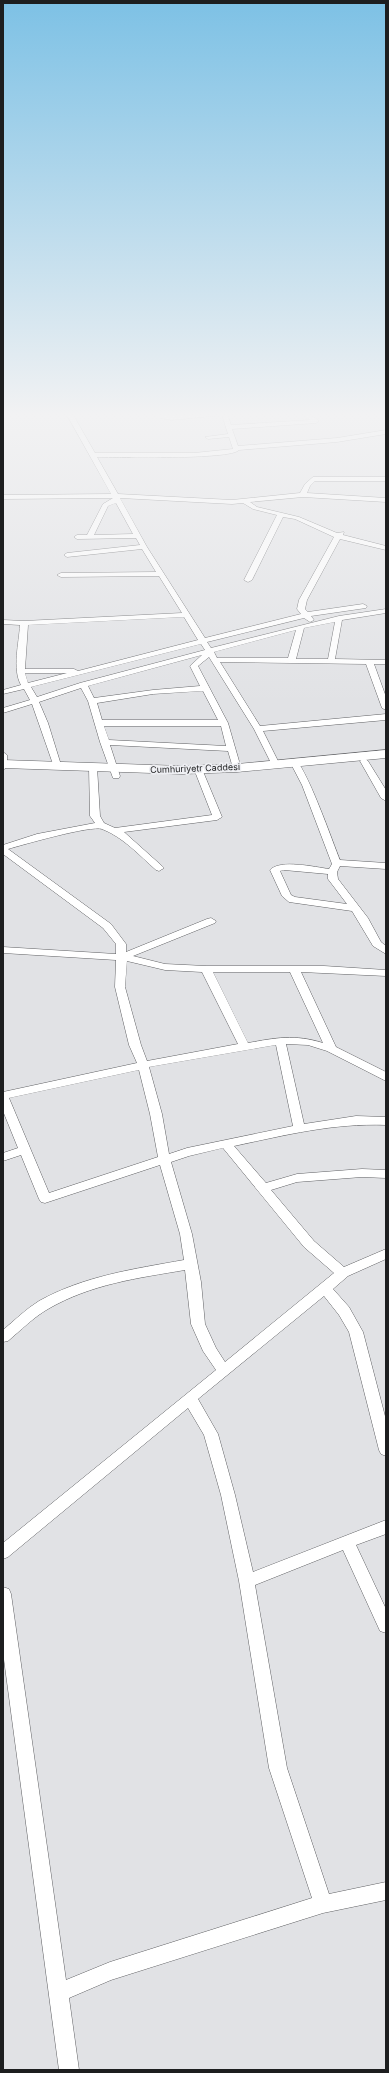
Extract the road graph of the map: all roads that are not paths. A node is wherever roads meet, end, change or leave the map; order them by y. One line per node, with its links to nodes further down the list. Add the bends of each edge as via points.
1 (103, 510): 7 (street)
2 (122, 510): 8 (street)
3 (263, 510): 5 (street)
4 (277, 510): 6 (street, via 297,514)
5 (281, 514): 6 (street); 16 (street)
6 (340, 535): 10 (street); 12 (street); 20 (street, via 304,600 301,610)
7 (90, 536): 8 (street); 9 (street)
8 (137, 536): 11 (street)
9 (77, 537)
10 (386, 544)
11 (144, 547): 13 (street); 14 (street)
12 (386, 548)
13 (67, 555)
14 (161, 574): 15 (street); 19 (street)
15 (61, 575)
16 (248, 580)
17 (386, 604): 20 (street)
18 (386, 611): 21 (street)
19 (186, 615): 23 (street); 26 (street)
20 (305, 615): 24 (street); 26 (street)
21 (339, 618): 24 (street); 30 (street)
22 (3, 622): 23 (street)
23 (24, 623): 33 (street)
24 (315, 624): 25 (street)
25 (301, 627): 27 (street); 29 (street)
26 (204, 641): 27 (street); 34 (street)
27 (210, 652): 28 (street); 35 (street); 37 (street, via 194,666)
28 (215, 660): 29 (street); 46 (street)
29 (291, 661): 30 (street)
30 (331, 662): 32 (street)
31 (386, 662): 32 (street)
32 (370, 663): 41 (street)
33 (21, 671): 34 (street); 36 (street)
34 (82, 673): 36 (street)
35 (83, 685): 39 (street); 40 (street)
36 (26, 687): 38 (street); 40 (street)
37 (204, 688): 39 (street); 44 (street)
38 (3, 692)
39 (92, 701): 45 (street)
40 (35, 702): 42 (street); 55 (street)
41 (385, 704)
42 (3, 711)
43 (386, 717): 46 (street)
44 (224, 723): 45 (street); 48 (street)
45 (98, 724): 47 (street)
46 (258, 729): 52 (street)
47 (104, 742): 48 (street); 58 (street)
48 (231, 748): 56 (street)
49 (386, 754): 54 (main road, Cumhuriyetr Caddesi)
50 (386, 759): 51 (main road)
51 (364, 761): 54 (main road); 60 (street)
52 (275, 763): 54 (main road, Cumhuriyetr Caddesi); 56 (main road, Cumhuriyetr Caddesi)
53 (3, 764): 55 (main road); 57 (main road)
54 (295, 764): 59 (main road); 66 (street)
55 (56, 765): 57 (main road)
56 (237, 768): 59 (main road, Cumhuriyetr Caddesi)
57 (93, 771): 58 (main road); 61 (street, via 95,816)
58 (114, 772): 59 (main road)
59 (199, 772): 62 (street, via 217,817)
60 (386, 798)
61 (101, 825): 62 (street); 63 (street, via 37,837)
62 (114, 831): 65 (street, via 124,836)
63 (3, 849): 71 (street, via 107,926 122,944)
64 (386, 866): 66 (street)
65 (159, 868)
66 (334, 868): 67 (street, via 335,881); 67 (street, via 283,866 276,870 287,896 292,900)
67 (355, 908): 70 (street, via 377,944)
68 (211, 921): 71 (street)
69 (3, 950): 71 (street)
70 (386, 951)
71 (122, 957): 72 (street, via 165,967); 78 (street, via 120,987 135,1045)
72 (206, 968): 73 (street); 76 (street)
73 (294, 969): 74 (street); 77 (street)
74 (386, 975)
75 (280, 1040): 76 (street); 77 (street, via 309,1042); 82 (street)
76 (244, 1046): 78 (street)
77 (331, 1049): 79 (street)
78 (143, 1065): 80 (street); 86 (street, via 156,1114)
79 (386, 1077)
80 (3, 1097): 84 (street)
81 (386, 1121): 82 (street, via 356,1120)
82 (299, 1128): 83 (street)
83 (226, 1144): 86 (street); 88 (street)
84 (24, 1150): 85 (street); 86 (street, via 45,1199)
85 (3, 1156)
86 (164, 1159): 90 (street, via 186,1234)
87 (386, 1174): 88 (street, via 297,1178)
88 (265, 1188): 91 (street, via 309,1244)
89 (386, 1254): 91 (street)
90 (191, 1264): 93 (street, via 88,1284 43,1306); 94 (street, via 198,1324 210,1351)
91 (342, 1273): 92 (street)
92 (325, 1288): 94 (street); 96 (street, via 344,1311 356,1332)
93 (3, 1337)
94 (224, 1371): 95 (street)
95 (190, 1398): 99 (street); 100 (street, via 211,1434)
96 (386, 1450)
97 (386, 1526): 98 (street)
98 (347, 1542): 100 (street); 102 (street)
99 (3, 1552)
100 (248, 1581): 105 (street, via 278,1768)
101 (3, 1594): 103 (street)
102 (386, 1626)
103 (7, 1665): 106 (street)
104 (386, 1891): 105 (street)
105 (323, 1904): 106 (street, via 110,1970)
106 (58, 1993): 107 (street)
107 (69, 2070)

